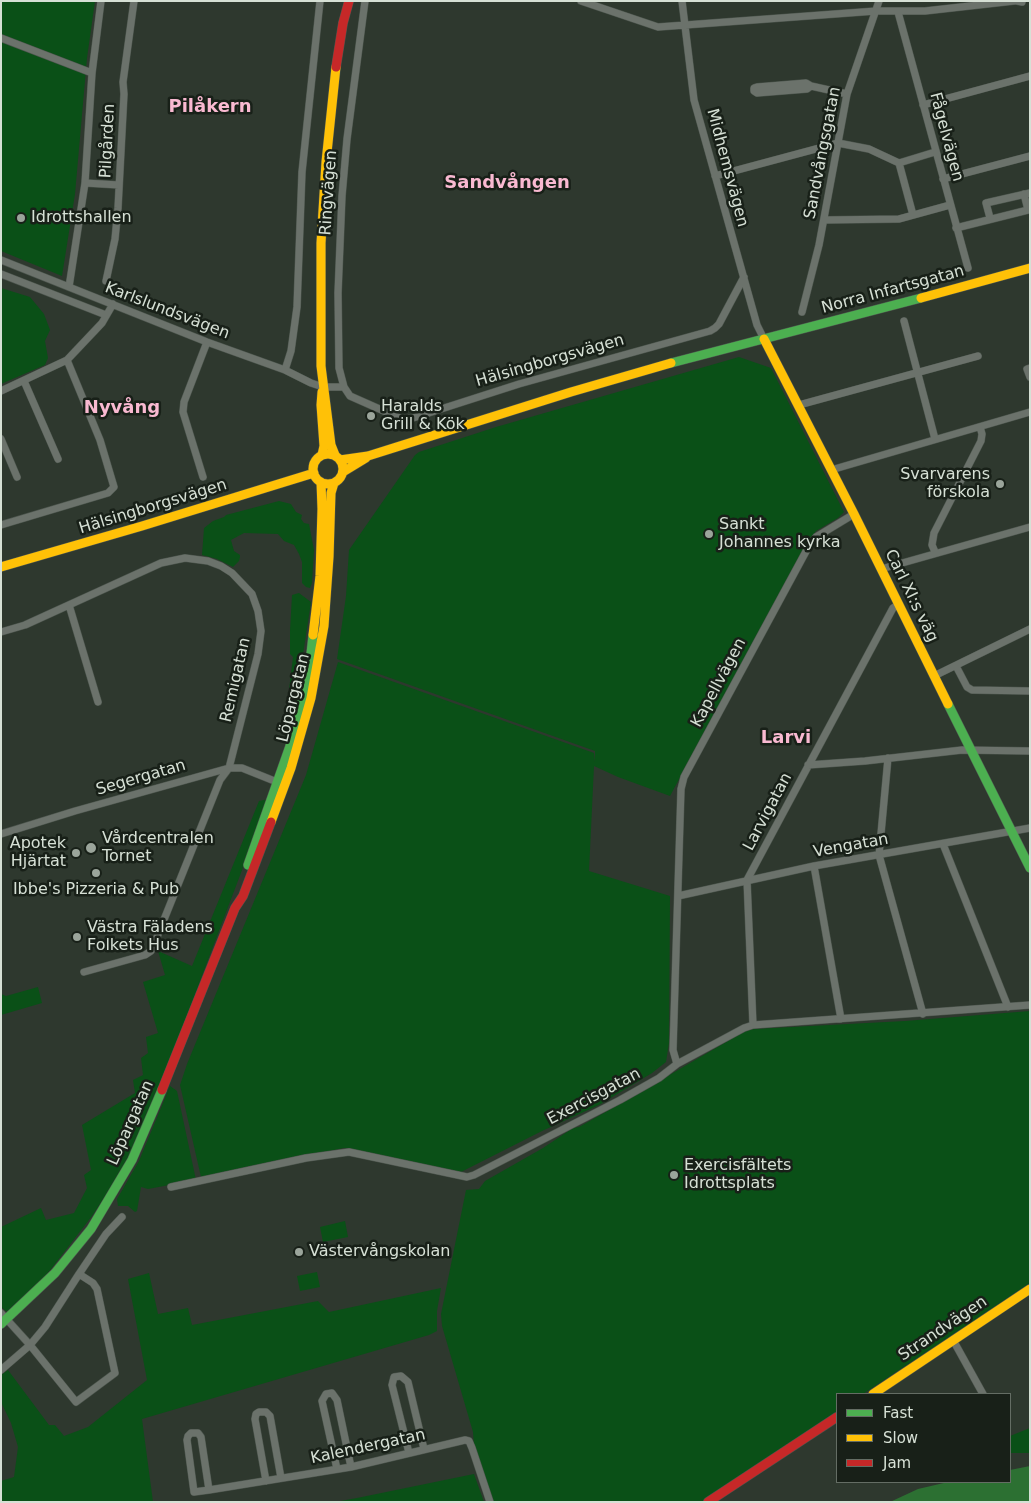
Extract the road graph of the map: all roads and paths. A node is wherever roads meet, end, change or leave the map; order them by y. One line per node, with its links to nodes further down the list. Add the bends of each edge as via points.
1 (101, 1): 17 (street)
2 (134, 1): 29 (street, Pilgården, via 123,82)
3 (320, 1): 54 (street, Ringvägen, via 302,172 297,308 291,351)
4 (344, 1): 14 (street, Ringvägen)
5 (349, 1): 14 (street, Ringvägen)
6 (365, 1): 59 (street, Ringvägen, via 342,196 338,341 339,368)
7 (581, 1): 15 (street, via 658,27)
8 (682, 1): 15 (street, Midhemsvägen)
9 (879, 1): 12 (street, Sandvångsgatan)
10 (1016, 1): 11 (street); 13 (street)
11 (1022, 2)
12 (876, 11): 13 (street); 15 (street); 20 (street, Sandvångsgatan)
13 (898, 12): 21 (street, Fågelvägen)
14 (343, 23): 58 (street, Ringvägen, via 331,105 322,213 320,317)
15 (685, 24): 26 (street, Midhemsvägen, via 694,100)
16 (1, 38): 17 (street)
17 (92, 73): 28 (street)
18 (1030, 76): 21 (street)
19 (811, 86): 19 (street, via 806,83 757,87 754,91 757,94); 20 (street)
20 (847, 94): 22 (street, Sandvångsgatan)
21 (923, 105): 23 (street, Fågelvägen)
22 (838, 143): 25 (street, via 869,149); 26 (street); 34 (street, Sandvångsgatan)
23 (935, 152): 25 (street); 27 (street, Fågelvägen)
24 (1030, 156): 27 (street)
25 (899, 162): 32 (street)
26 (715, 176): 40 (street, Midhemsvägen)
27 (942, 179): 31 (street, Fågelvägen)
28 (85, 183): 29 (street); 43 (street)
29 (119, 185): 42 (street, Pilgården, via 117,224)
30 (1027, 193): 33 (street, via 1028,210); 33 (street, via 986,203)
31 (950, 205): 32 (street); 35 (street, Fågelvägen)
32 (913, 215): 34 (street, via 900,219)
33 (990, 218): 35 (street)
34 (824, 220): 46 (street, Sandvångsgatan)
35 (956, 228): 37 (street, Fågelvägen)
36 (1, 260): 41 (street, Karlslundsvägen)
37 (968, 268)
38 (1030, 268): 49 (street, Norra Infartsgatan)
39 (1, 274): 44 (street, Karlslundsvägen)
40 (744, 277): 49 (street, Midhemsvägen); 59 (street, Hälsingborgsvägen, via 719,324 710,331 520,384 413,418 402,419 366,404 350,396)
41 (47, 278): 43 (street, Karlslundsvägen); 44 (street)
42 (106, 281)
43 (69, 287): 45 (street, Karlslundsvägen)
44 (42, 290): 47 (street, Karlslundsvägen)
45 (112, 304): 47 (street); 50 (street, Karlslundsvägen)
46 (802, 312)
47 (106, 315): 52 (street)
48 (904, 321): 55 (street)
49 (764, 339): 61 (street, Carl XI:s väg); 67 (street, via 609,380)
50 (207, 342): 54 (street, Karlslundsvägen); 73 (street, via 184,402)
51 (978, 356): 55 (street)
52 (67, 360): 57 (street); 78 (street, via 100,440 114,486 108,493)
53 (1030, 368): 56 (street)
54 (284, 370): 58 (street, Karlslundsvägen)
55 (918, 374): 61 (street); 65 (street)
56 (1030, 377)
57 (24, 381): 60 (street); 69 (street)
58 (323, 387): 59 (street); 66 (street, Ringvägen); 68 (street, Ringvägen, via 331,445)
59 (344, 387)
60 (1, 391)
61 (799, 405): 70 (street, Carl XI:s väg)
62 (1030, 412): 63 (street)
63 (980, 427): 65 (street); 80 (street, via 981,441 934,534 932,545)
64 (1, 439): 74 (street)
65 (936, 440): 70 (street)
66 (322, 455): 68 (street); 72 (street, via 314,464)
67 (368, 456): 68 (street); 71 (street)
68 (338, 458): 71 (street)
69 (58, 459)
70 (831, 470): 77 (street, Carl XI:s väg)
71 (343, 472): 76 (street)
72 (314, 473): 75 (street); 81 (street, Hälsingborgsvägen)
73 (203, 477)
74 (17, 478)
75 (321, 482): 76 (street); 96 (street, Löpargatan, via 320,576 309,672)
76 (334, 483): 96 (street, Löpargatan, via 330,493 328,586 320,651 306,717)
77 (854, 514): 82 (street, Carl XI:s väg); 105 (street, Kapellvägen, via 816,536 810,544 684,777)
78 (1, 526)
79 (1030, 526): 80 (street)
80 (935, 552): 82 (street)
81 (1, 567)
82 (881, 569): 83 (street, Carl XI:s väg)
83 (898, 604): 88 (street, Carl XI:s väg); 94 (street, Larvigatan)
84 (69, 605): 86 (street, Remigatan); 90 (street); 95 (street, Remigatan, via 174,559 208,561 242,581 256,603 261,631)
85 (1030, 629): 87 (street)
86 (1, 632)
87 (956, 666): 88 (street); 89 (street, via 972,690)
88 (934, 676): 91 (street, Carl XI:s väg)
89 (1030, 691)
90 (98, 702)
91 (971, 750): 92 (street); 93 (street); 98 (street, Carl XI:s väg)
92 (1030, 751)
93 (888, 758): 94 (street); 101 (street)
94 (808, 765): 104 (street, Larvigatan)
95 (230, 768): 96 (street, Segergatan, via 242,768); 99 (street, Segergatan); 106 (street, Remigatan, via 220,780 151,951)
96 (282, 783): 117 (street, Löpargatan, via 149,1123 124,1176 91,1229 55,1273)
97 (1030, 828): 98 (street, Vengatan)
98 (1012, 832): 100 (street, Vengatan); 103 (street, Carl XI:s väg)
99 (3, 834)
100 (943, 844): 101 (street, Vengatan); 108 (street)
101 (879, 855): 102 (street, Vengatan); 109 (street)
102 (814, 866): 104 (street, Vengatan); 110 (street)
103 (1030, 868)
104 (747, 880): 105 (street, Vengatan); 111 (street)
105 (678, 896): 112 (street, Kapellvägen, via 673,1050)
106 (84, 972)
107 (1030, 1005): 108 (street, Exercisgatan)
108 (1008, 1007): 109 (street, Exercisgatan)
109 (923, 1014): 110 (street, Exercisgatan)
110 (841, 1019): 111 (street, Exercisgatan)
111 (754, 1026): 112 (street, Exercisgatan, via 744,1028)
112 (677, 1064): 113 (street, Exercisgatan, via 620,1100 474,1176 350,1152 306,1158)
113 (171, 1187)
114 (122, 1217): 115 (street, via 106,1234)
115 (79, 1274): 119 (street); 119 (street, via 97,1289 115,1373 76,1402)
116 (1030, 1289): 118 (street, Strandvägen)
117 (3, 1319): 119 (street)
118 (953, 1340): 121 (street, Strandvägen); 122 (street)
119 (30, 1345): 120 (street)
120 (1, 1370)
121 (874, 1393)
122 (983, 1393)
123 (836, 1418): 132 (street)
124 (424, 1449): 125 (street, Kalendergatan); 125 (street, via 408,1382 401,1376 394,1376 392,1385); 131 (street, Kalendergatan, via 459,1440 469,1441)
125 (409, 1453): 126 (street, Kalendergatan)
126 (351, 1467): 127 (street, Kalendergatan); 127 (street, via 337,1400 332,1393 326,1394 322,1401)
127 (337, 1469): 128 (street, Kalendergatan)
128 (281, 1478): 129 (street, Kalendergatan); 129 (street, via 270,1416 259,1412 255,1419)
129 (266, 1481): 130 (street, Kalendergatan)
130 (208, 1490): 130 (street, via 194,1492 187,1440 191,1433 198,1433 201,1437)
131 (490, 1502)
132 (708, 1502)

